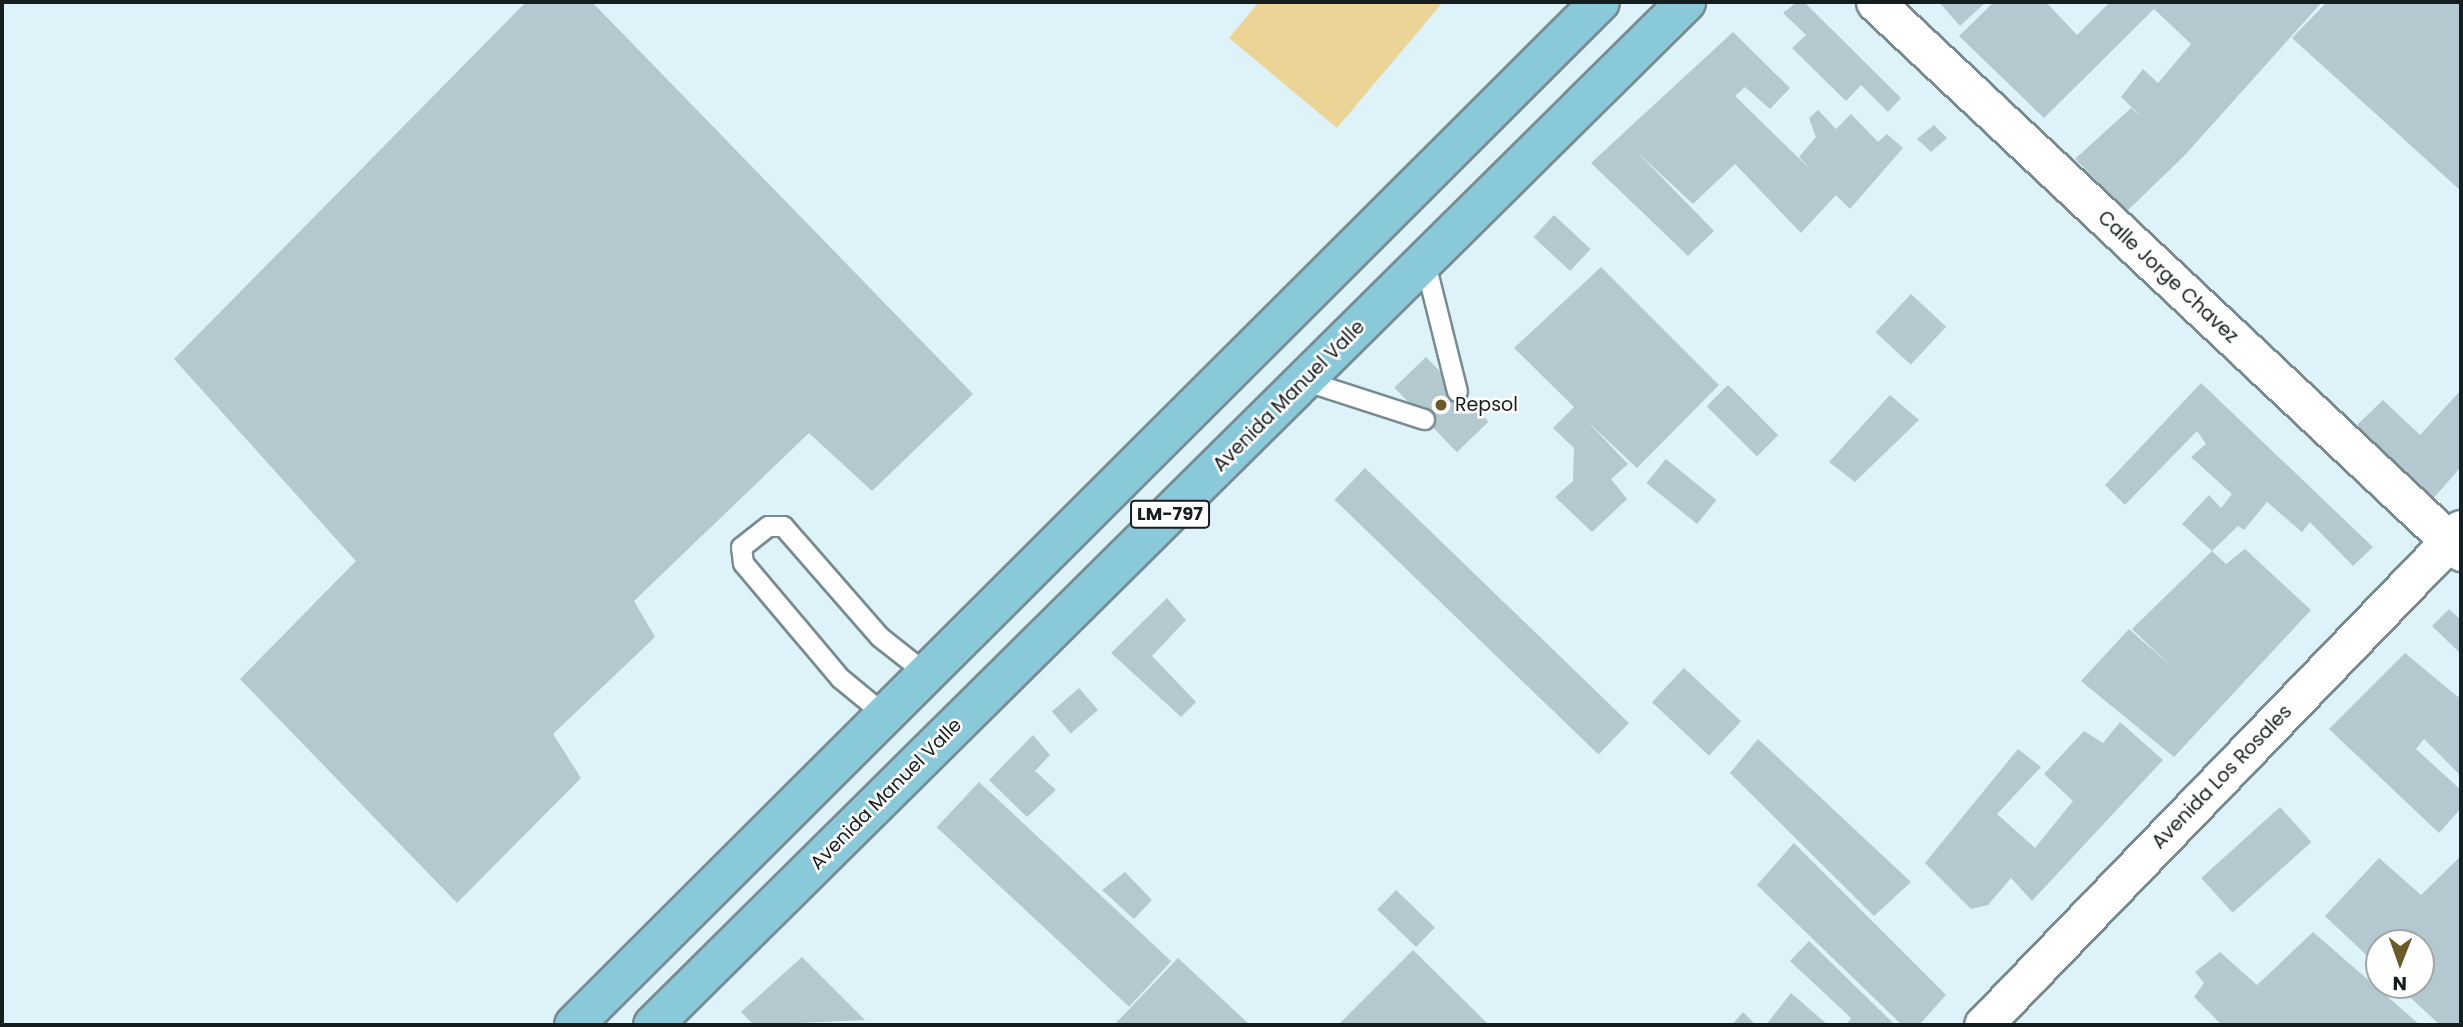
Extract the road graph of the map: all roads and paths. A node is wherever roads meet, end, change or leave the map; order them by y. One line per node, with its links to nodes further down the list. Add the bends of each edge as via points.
1 (1600, 2): 9 (main road, LM-797)
2 (1686, 2): 4 (main road, Avenida Manuel Valle / LM-797)
3 (1875, 2): 8 (street, Calle Jorge Chavez)
4 (1424, 259): 5 (main road, Avenida Manuel Valle / LM-797); 6 (lane)
5 (1306, 380): 7 (lane); 12 (main road, Avenida Manuel Valle / LM-797)
6 (1457, 391)
7 (1424, 419)
8 (2457, 540): 13 (street, Avenida Los Rosales)
9 (927, 674): 10 (main road, LM-797); 10 (lane, via 880,637 783,526 768,526 741,547 743,563 840,678)
10 (885, 715): 11 (main road, LM-797)
11 (574, 1025)
12 (653, 1025)
13 (1983, 1025)

